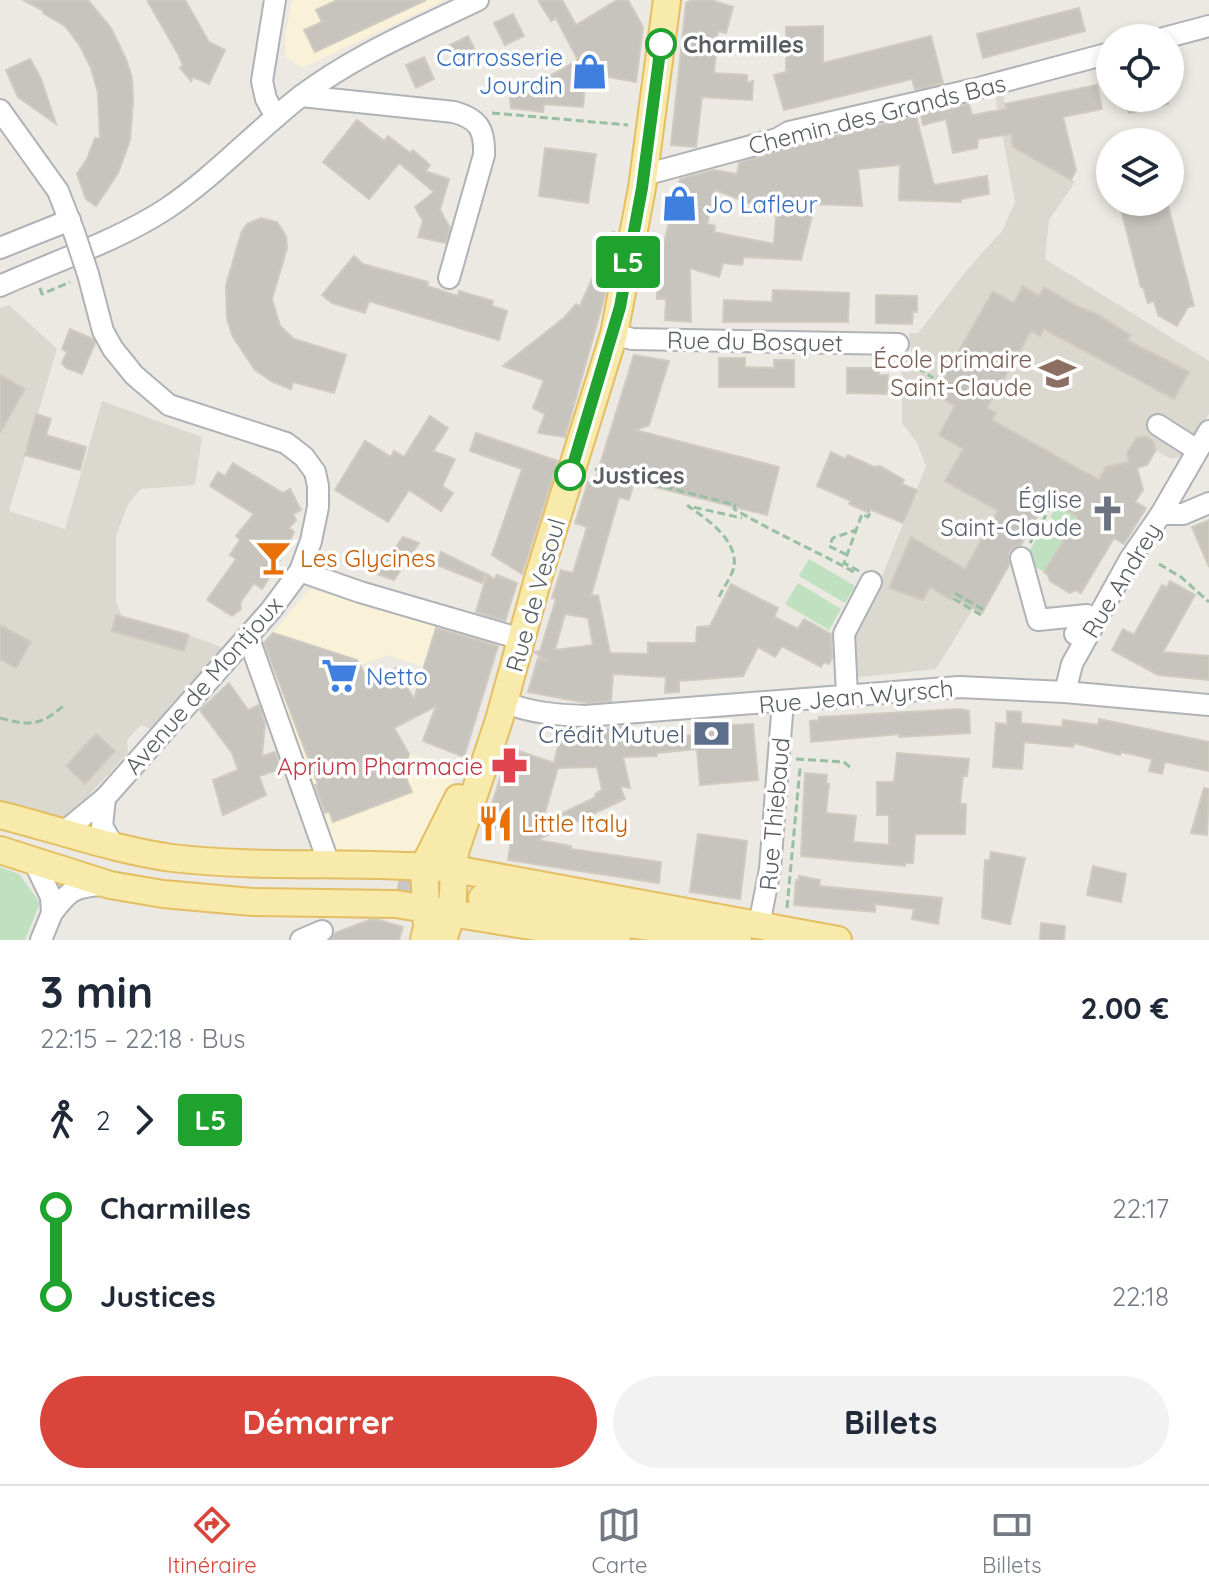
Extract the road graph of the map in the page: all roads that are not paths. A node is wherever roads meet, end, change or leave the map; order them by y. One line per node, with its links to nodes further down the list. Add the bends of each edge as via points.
1 (275, 0): 9 (street, via 262,81)
2 (478, 0): 7 (street, via 343,66)
3 (667, 0): 10 (main road, Rue de Vesoul)
4 (1209, 26): 5 (street)
5 (1184, 33)
6 (1096, 57): 10 (street, Chemin des Grands Bas, via 789,132)
7 (301, 96): 9 (street); 13 (street, via 454,112 469,116 481,129 484,155)
8 (0, 110): 11 (street, via 58,191)
9 (276, 117): 14 (street, via 166,209)
10 (644, 175): 15 (main road, Rue de Vesoul)
11 (72, 226): 12 (street); 23 (street, bridge, via 75,278 113,349 134,375 169,405 286,443 315,472 318,507)
12 (0, 248)
13 (449, 278)
14 (0, 286)
15 (614, 334): 16 (street, Rue du Bosquet, via 632,339); 26 (main road, Rue de Vesoul)
16 (898, 344)
17 (1158, 425): 19 (street)
18 (1209, 431): 19 (street)
19 (1197, 450): 21 (street)
20 (1209, 503): 21 (street, Rue Andrey, via 1183,514)
21 (1161, 514): 28 (street, Rue Andrey, via 1072,664)
22 (1021, 558): 27 (street, via 1038,620 1087,615)
23 (300, 571): 25 (street, Avenue de Montjoux); 26 (street)
24 (871, 582): 29 (street, via 844,634)
25 (248, 636): 33 (street, Avenue de Montjoux); 40 (street)
26 (521, 639): 32 (main road, Rue de Vesoul)
27 (1061, 658)
28 (1065, 692): 29 (street, Rue Jean Wyrsch, via 959,687); 31 (street, Rue Jean Wyrsch)
29 (847, 694): 30 (street, Rue Jean Wyrsch)
30 (783, 701): 32 (street, Rue Jean Wyrsch, via 585,716); 50 (street, Rue Thiebaud, via 766,898)
31 (1209, 705)
32 (502, 711): 41 (main road, Rue de Vesoul); 42 (main road, Rue de Vesoul)
33 (105, 798): 36 (street, Avenue de Montjoux); 37 (street, via 102,826)
34 (0, 818): 36 (main road)
35 (0, 830): 36 (main road)
36 (67, 841): 37 (main road); 43 (main road, via 125,865 177,875)
37 (114, 847): 40 (main road, via 215,861)
38 (0, 850): 39 (main road)
39 (34, 862): 44 (main road); 46 (street, via 51,897)
40 (329, 864): 41 (main road)
41 (424, 866): 42 (main road); 48 (main road, Rue de Vesoul)
42 (454, 869): 47 (main road, Rue de Vesoul); 50 (main road)
43 (398, 883)
44 (110, 885): 46 (street, via 77,887); 48 (main road, via 252,902 382,904)
45 (482, 898): 50 (main road, via 601,920)
46 (52, 913): 51 (street)
47 (452, 913): 48 (main road); 53 (main road)
48 (430, 929)
49 (322, 931): 52 (street)
50 (748, 933): 54 (main road)
51 (41, 940)
52 (301, 940)
53 (617, 940)
54 (838, 940)

